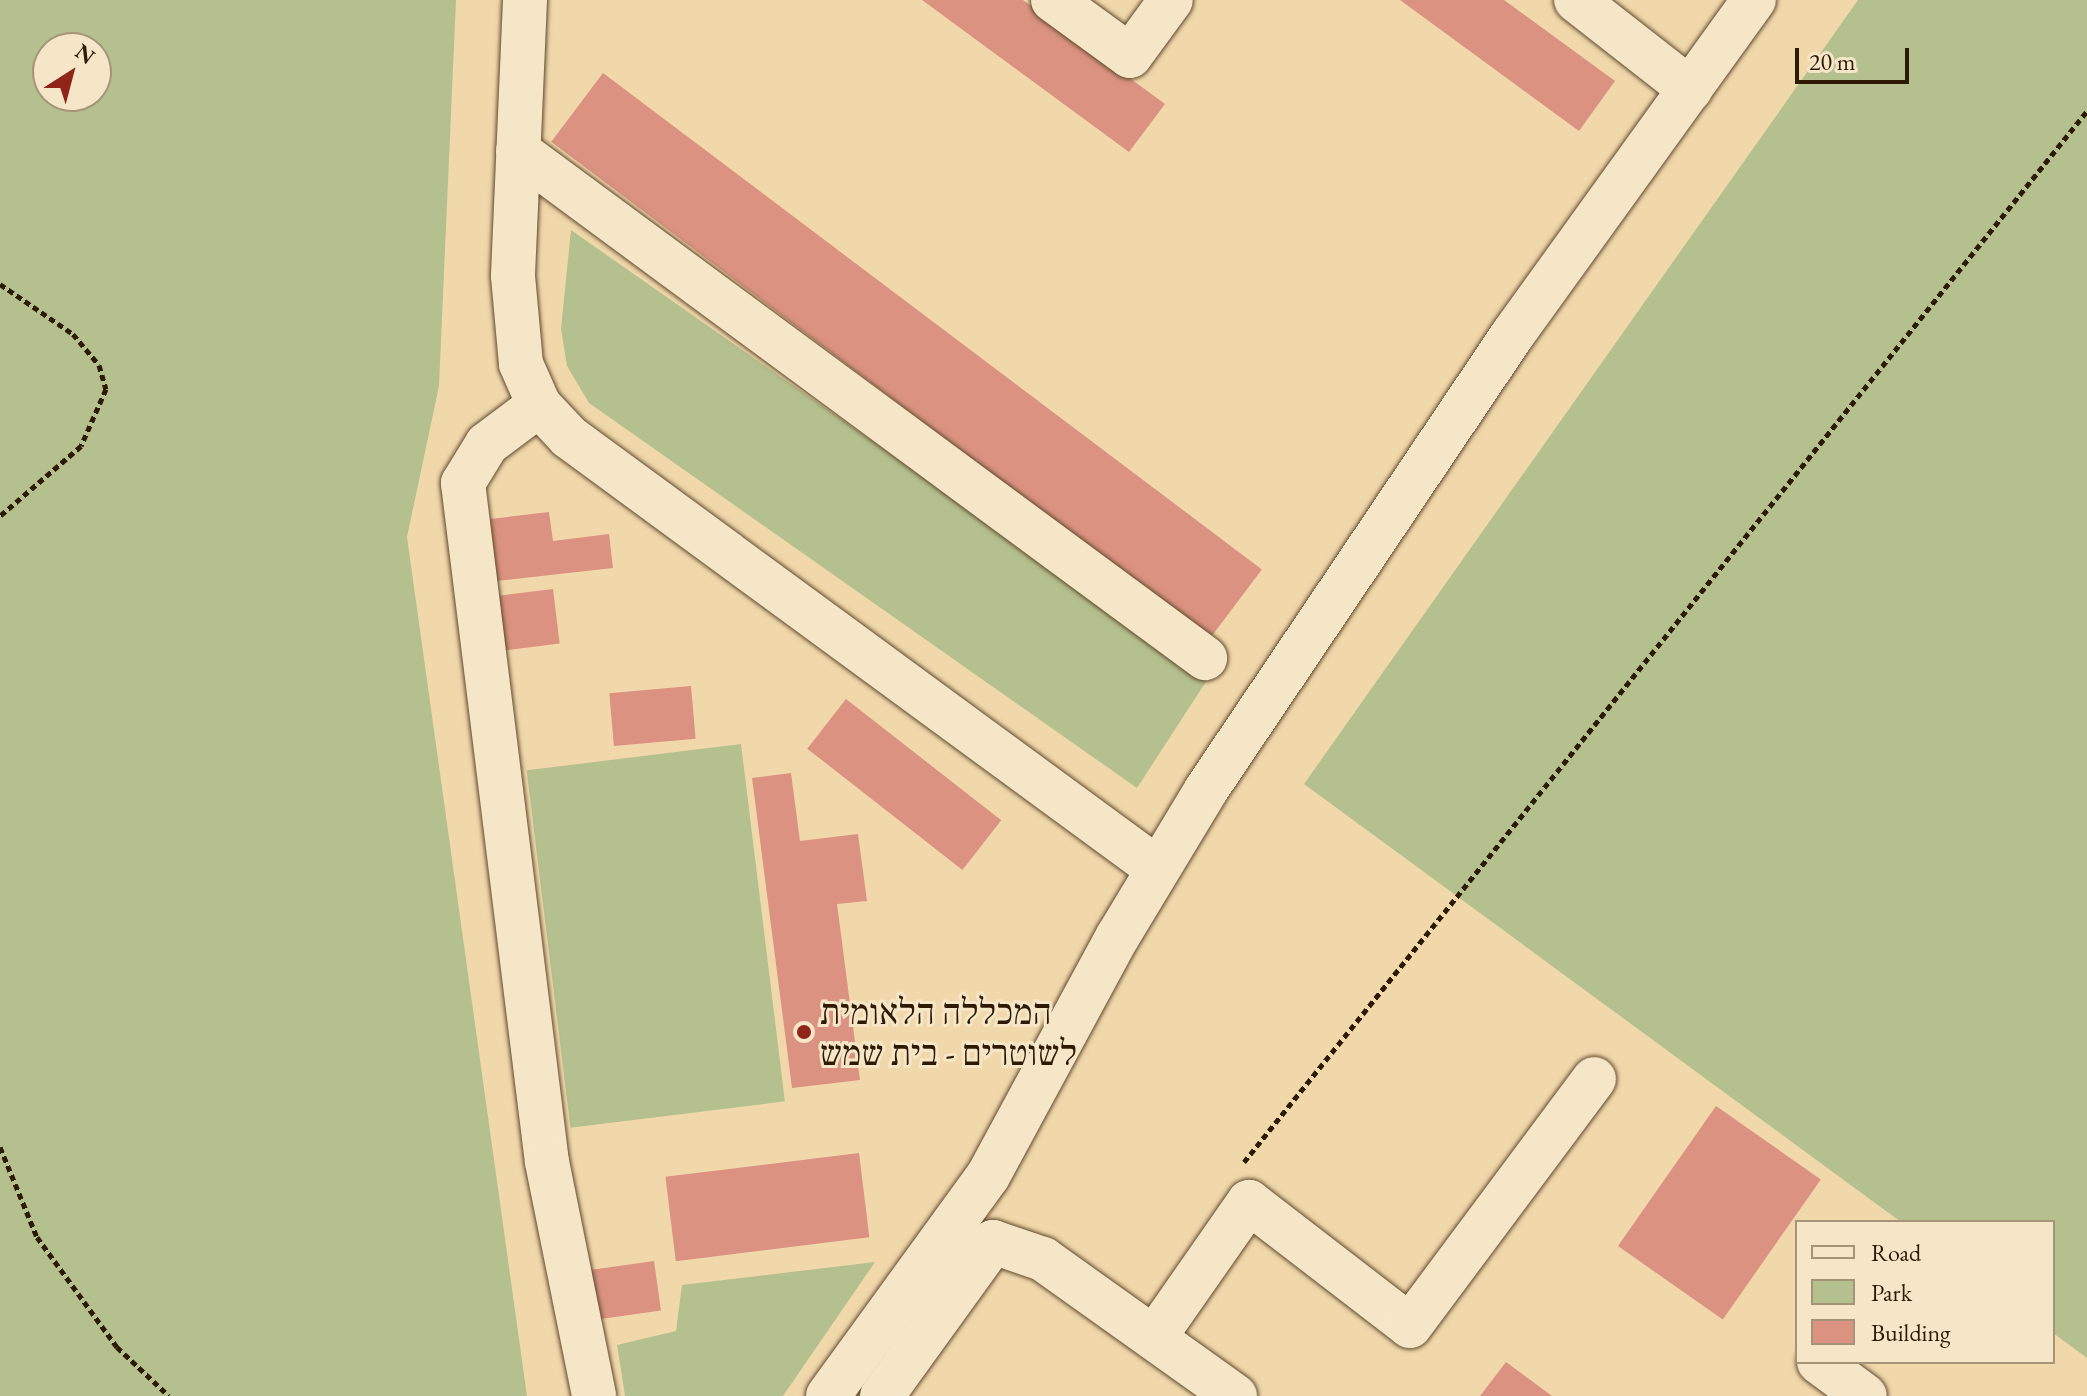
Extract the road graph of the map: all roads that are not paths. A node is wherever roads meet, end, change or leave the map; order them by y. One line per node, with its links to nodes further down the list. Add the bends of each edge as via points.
1 (525, 0): 7 (street)
2 (1053, 0): 3 (street, via 1130,56)
3 (1171, 0)
4 (1576, 0): 6 (street)
5 (1754, 0): 6 (street)
6 (1690, 89): 10 (street, via 1513,334)
7 (518, 151): 8 (street, via 513,276 521,364); 9 (street)
8 (539, 405): 10 (street, via 569,437); 14 (street, via 487,444 463,483 547,1162)
9 (1205, 658)
10 (1158, 869): 15 (street, via 988,1176)
11 (1594, 1079): 12 (street, via 1410,1326 1249,1202)
12 (1154, 1338): 16 (street, via 1043,1259 993,1242); 17 (street)
13 (1822, 1364): 18 (street)
14 (594, 1396)
15 (828, 1396)
16 (882, 1396)
17 (1235, 1396)
18 (1865, 1396)

